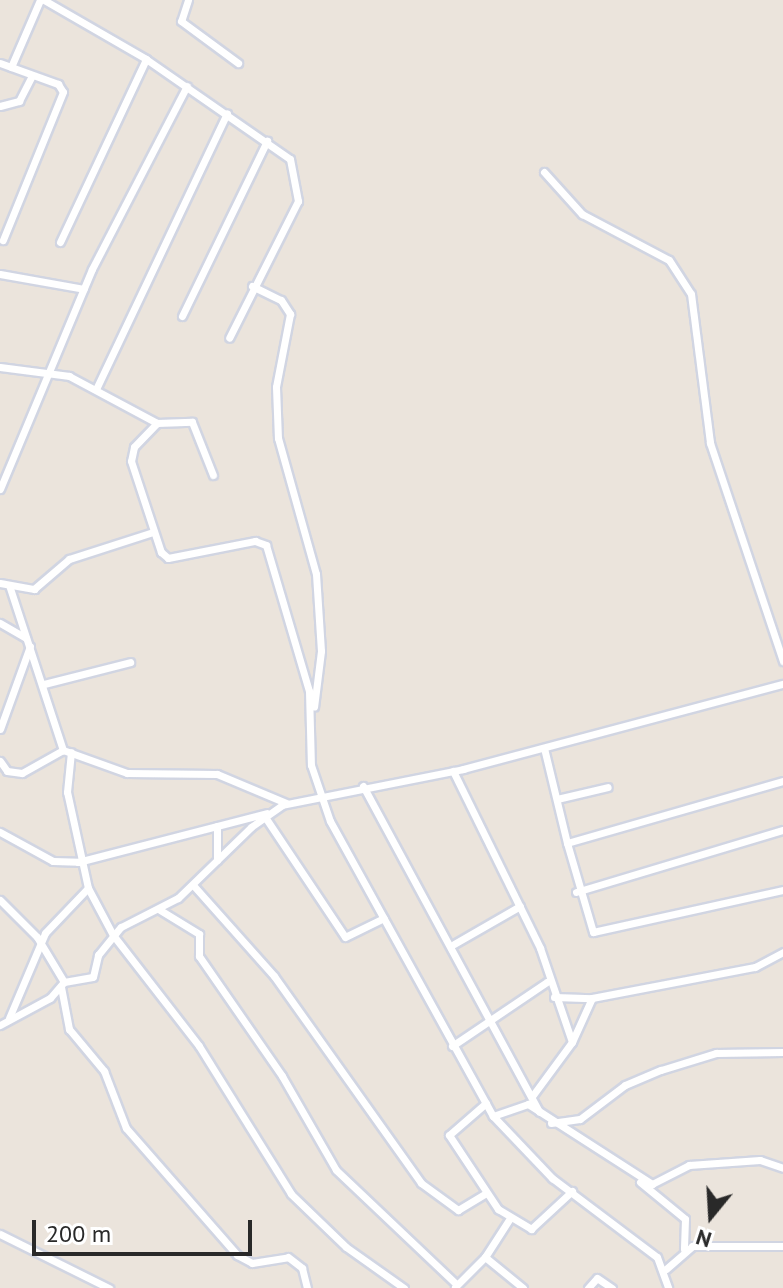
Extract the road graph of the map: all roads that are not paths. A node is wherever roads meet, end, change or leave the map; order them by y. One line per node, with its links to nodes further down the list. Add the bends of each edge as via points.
1 (42, 0): 3 (street); 6 (street)
2 (188, 0): 5 (street, via 181,21)
3 (146, 59): 8 (street); 14 (street)
4 (0, 63): 6 (street)
5 (238, 63)
6 (11, 67): 7 (street)
7 (32, 76): 9 (street, via 19,101); 13 (street, via 63,92)
8 (187, 86): 10 (street); 17 (street)
9 (0, 106)
10 (227, 113): 11 (street); 22 (street)
11 (267, 141): 16 (street, via 290,159 298,197); 18 (street)
12 (544, 172): 31 (street, via 582,214 669,260 693,296 710,443)
13 (3, 240)
14 (60, 242)
15 (0, 274): 17 (street)
16 (252, 286): 19 (street); 35 (street, via 281,300 290,314 276,387 277,425 316,574 321,651)
17 (84, 289): 21 (street)
18 (182, 316)
19 (229, 338)
20 (0, 367): 21 (street)
21 (50, 372): 22 (street); 25 (street)
22 (97, 387): 23 (street)
23 (157, 423): 24 (street, via 192,422); 26 (street, via 134,447 131,461)
24 (213, 475)
25 (0, 489)
26 (153, 532): 28 (street, via 92,547 34,589); 35 (street, via 168,558 255,541 266,545)
27 (0, 583): 28 (street)
28 (9, 585): 30 (street)
29 (0, 623): 30 (street)
30 (28, 642): 33 (street); 36 (street)
31 (783, 661)
32 (130, 662): 33 (street)
33 (44, 684): 38 (street)
34 (783, 684): 37 (street)
35 (313, 712): 44 (street, via 309,749)
36 (0, 729)
37 (544, 748): 40 (street); 45 (street)
38 (67, 751): 39 (street, via 22,773 7,771); 46 (street, via 127,773 217,774); 54 (street, via 67,792)
39 (0, 761)
40 (453, 771): 42 (street); 60 (street)
41 (783, 781): 52 (street)
42 (363, 786): 44 (street); 65 (street)
43 (608, 787): 45 (street)
44 (321, 797): 46 (street); 62 (street)
45 (557, 799): 52 (street)
46 (288, 803): 47 (street)
47 (273, 812): 48 (street); 49 (street)
48 (265, 817): 53 (street); 62 (street, via 345,937)
49 (217, 826): 53 (street); 54 (street)
50 (783, 830): 58 (street)
51 (0, 832): 54 (street, via 53,861)
52 (567, 843): 58 (street)
53 (217, 861): 55 (street)
54 (78, 862): 56 (street)
55 (193, 885): 61 (street); 85 (street, via 274,976 421,1183 458,1210)
56 (88, 888): 63 (street); 64 (street)
57 (783, 890): 58 (street, via 599,933 589,929)
58 (576, 892)
59 (0, 900): 64 (street)
60 (520, 906): 65 (street); 67 (street, via 540,948)
61 (160, 910): 63 (street); 92 (street, via 199,934 199,956 282,1076 336,1170)
62 (384, 918): 75 (street)
63 (113, 935): 68 (street, via 93,964 93,977); 95 (street, via 199,1046 291,1194 346,1247)
64 (41, 943): 68 (street); 71 (street)
65 (454, 944): 72 (street)
66 (783, 952): 70 (street, via 755,967)
67 (547, 982): 69 (street); 72 (street)
68 (62, 984): 71 (street); 94 (street, via 69,1029 104,1071 126,1128 237,1255 252,1263 288,1257 302,1268)
69 (554, 997): 70 (street); 74 (street)
70 (592, 998): 74 (street)
71 (8, 1020): 73 (street)
72 (491, 1021): 75 (street); 77 (street)
73 (0, 1025)
74 (572, 1042): 77 (street)
75 (452, 1046): 78 (street)
76 (783, 1052): 81 (street, via 716,1053 625,1085 580,1119)
77 (533, 1095): 79 (street)
78 (486, 1103): 80 (street); 85 (street, via 449,1135)
79 (539, 1111): 80 (street, via 519,1103); 81 (street)
80 (493, 1116): 84 (street)
81 (551, 1123): 83 (street)
82 (783, 1168): 83 (street, via 754,1160 689,1165 658,1183)
83 (636, 1178): 89 (street, via 685,1219)
84 (572, 1191): 86 (street, via 531,1229); 91 (street)
85 (485, 1194): 86 (street)
86 (510, 1218): 90 (street)
87 (0, 1234): 93 (street)
88 (783, 1246): 89 (street)
89 (684, 1249): 91 (street)
90 (485, 1257): 92 (street); 96 (street)
91 (666, 1269): 99 (street)
92 (455, 1286)
93 (109, 1288)
94 (307, 1288)
95 (404, 1288)
96 (523, 1288)
97 (588, 1288): 98 (street, via 597,1278)
98 (612, 1288)
99 (668, 1288)

